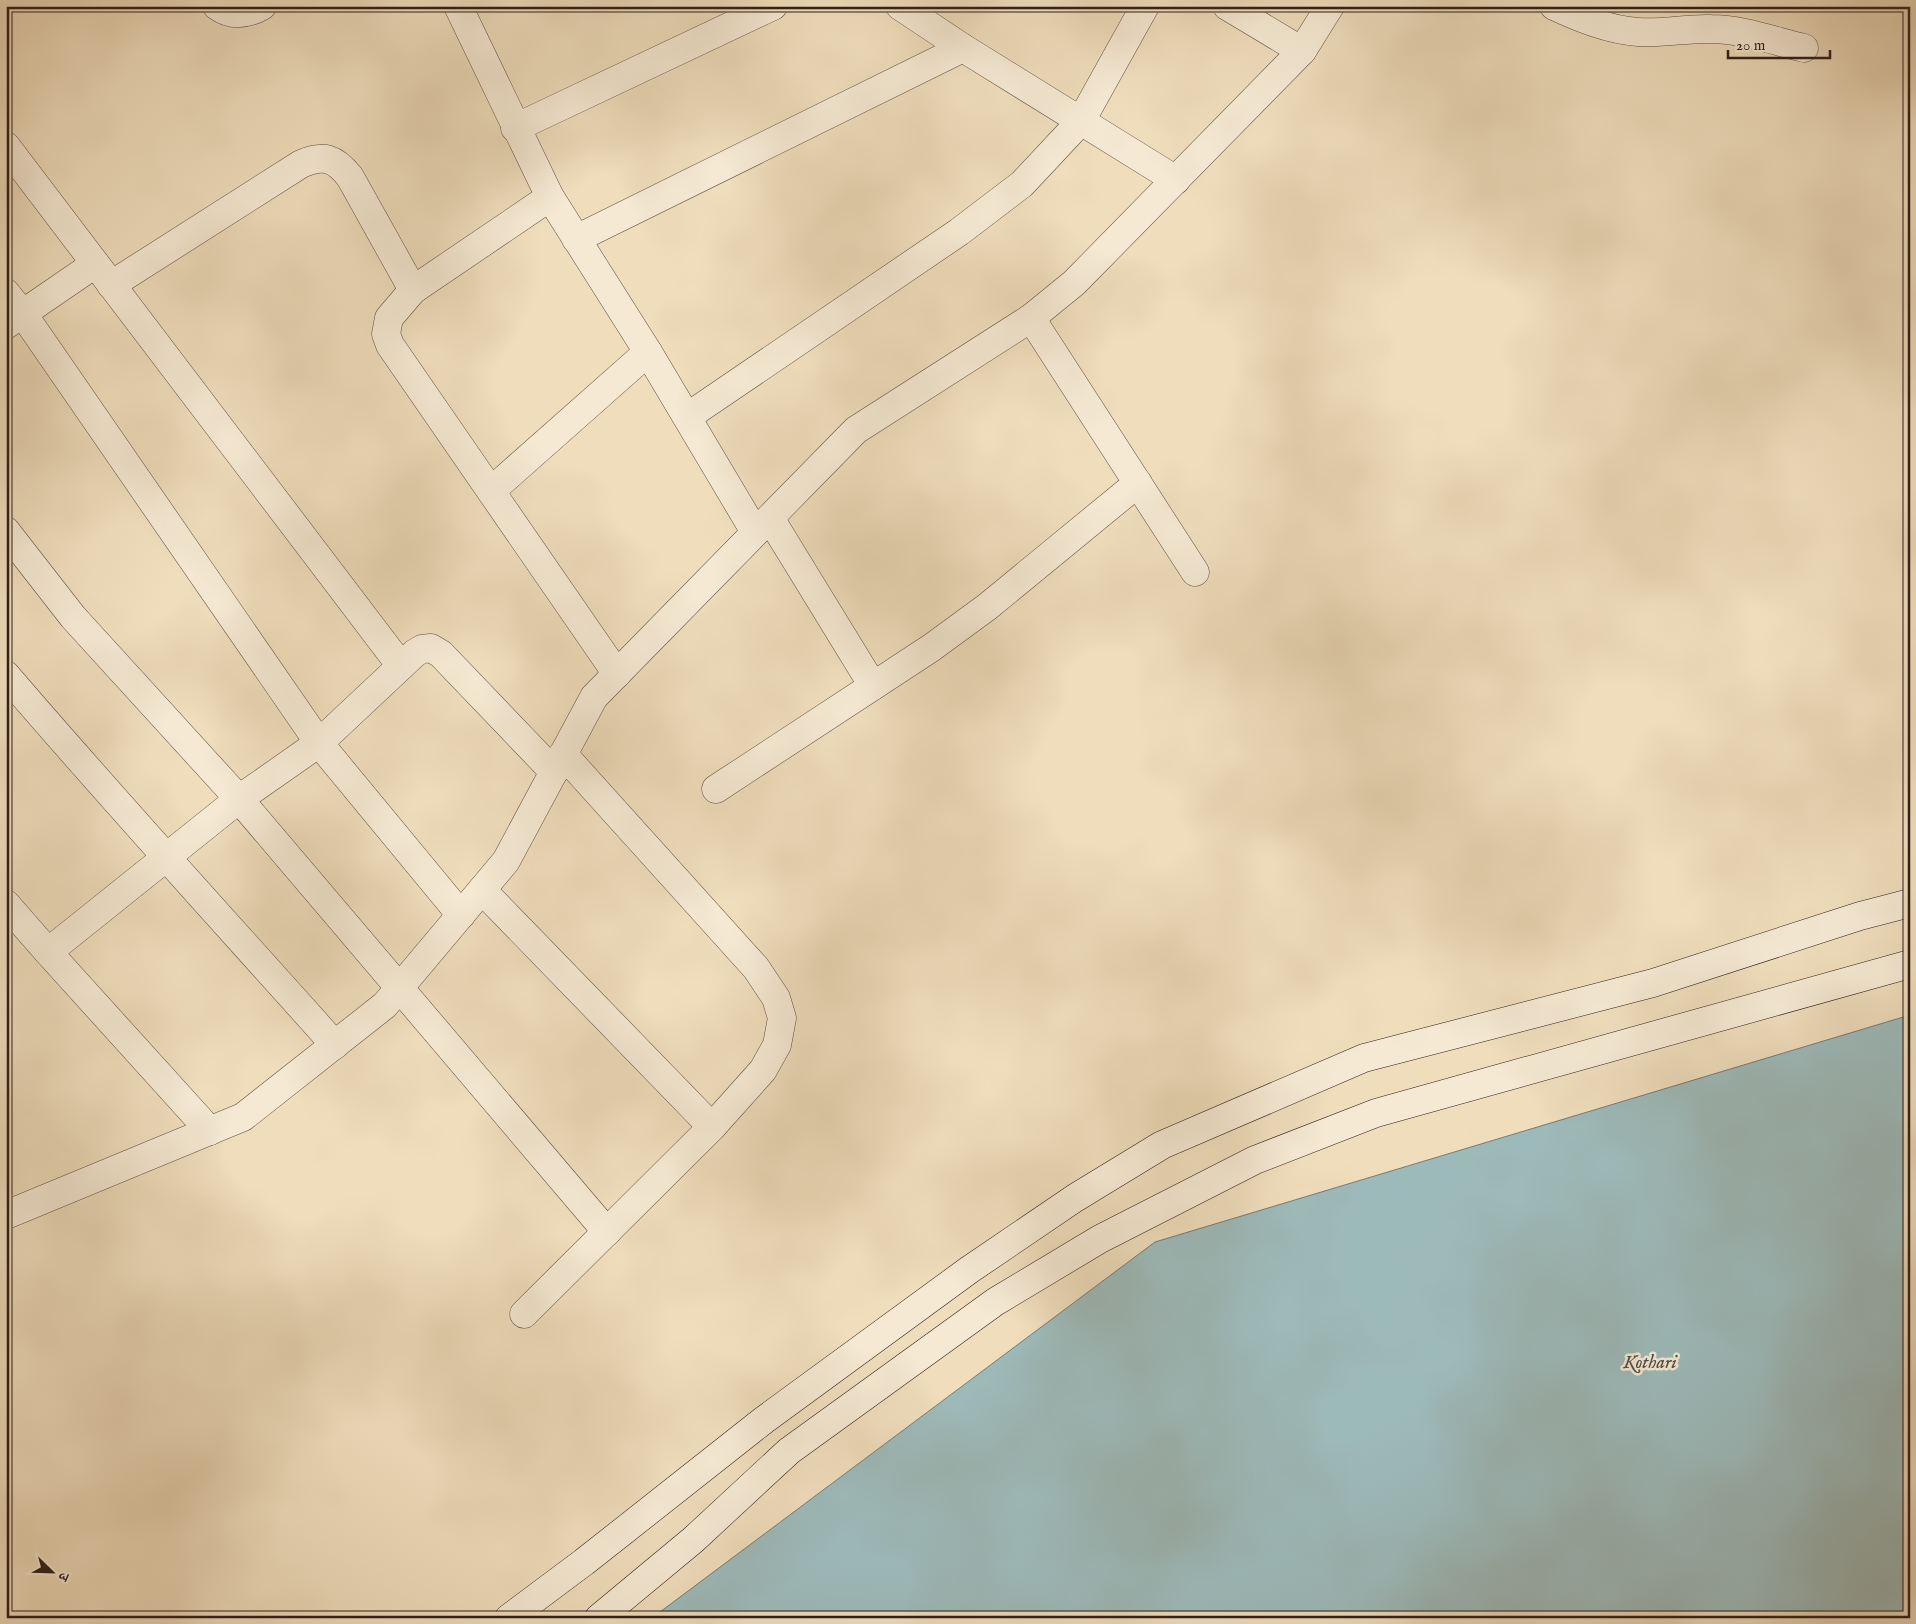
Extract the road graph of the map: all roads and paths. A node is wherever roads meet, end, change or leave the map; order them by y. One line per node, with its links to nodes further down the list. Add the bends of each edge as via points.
1 (217, 6): 2 (street, via 229,13 241,14)
2 (262, 6)
3 (458, 6): 14 (street)
4 (773, 6): 14 (street)
5 (900, 6): 10 (street)
6 (1145, 6): 13 (street)
7 (1227, 6): 12 (street)
8 (1330, 6): 12 (street)
9 (1554, 6): 11 (street, via 1607,27 1638,32 1711,29)
10 (963, 48): 13 (street); 18 (street)
11 (1804, 48)
12 (1302, 51): 16 (street)
13 (1081, 121): 16 (street); 25 (street, via 1022,184 959,232)
14 (515, 128): 17 (street)
15 (6, 146): 19 (street)
16 (1176, 180): 22 (street, via 1074,283)
17 (550, 197): 18 (street); 20 (street)
18 (576, 239): 24 (street)
19 (103, 275): 20 (street, via 301,164 322,158 341,165 350,177); 23 (street); 31 (street)
20 (413, 290): 27 (street, via 389,318 386,334)
21 (6, 293): 23 (street)
22 (1031, 318): 26 (street); 28 (street, via 856,430)
23 (15, 320): 35 (street)
24 (648, 352): 25 (street); 27 (street)
25 (687, 417): 28 (street)
26 (1138, 483): 30 (street); 34 (street, via 987,607)
27 (491, 491): 32 (street)
28 (763, 525): 32 (street); 34 (street)
29 (6, 531): 38 (street, via 73,618)
30 (1195, 572)
31 (401, 666): 35 (street); 36 (street, via 422,649 436,650)
32 (617, 674): 36 (street, via 594,697)
33 (6, 675): 39 (street)
34 (873, 686): 37 (street)
35 (319, 743): 38 (street); 43 (street)
36 (559, 763): 40 (street, via 506,861); 48 (street, via 756,968 776,998 782,1018 777,1045 763,1070)
37 (716, 789)
38 (239, 799): 39 (street); 46 (street)
39 (166, 856): 44 (street); 47 (street)
40 (482, 890): 43 (street); 48 (street)
41 (1910, 903): 53 (street, via 1653,983 1364,1058 1162,1145 1075,1198 969,1270 764,1420)
42 (6, 904): 44 (street)
43 (462, 915): 46 (street)
44 (48, 952): 49 (street)
45 (1910, 964): 54 (street, via 1376,1113 1255,1160 1100,1239 995,1302 789,1451 692,1540)
46 (399, 988): 47 (street, via 385,1005); 51 (street)
47 (335, 1045): 49 (street, via 243,1117)
48 (712, 1127): 51 (street)
49 (210, 1131): 50 (street)
50 (6, 1215)
51 (607, 1232): 52 (street)
52 (524, 1314)
53 (509, 1618)
54 (599, 1618)

